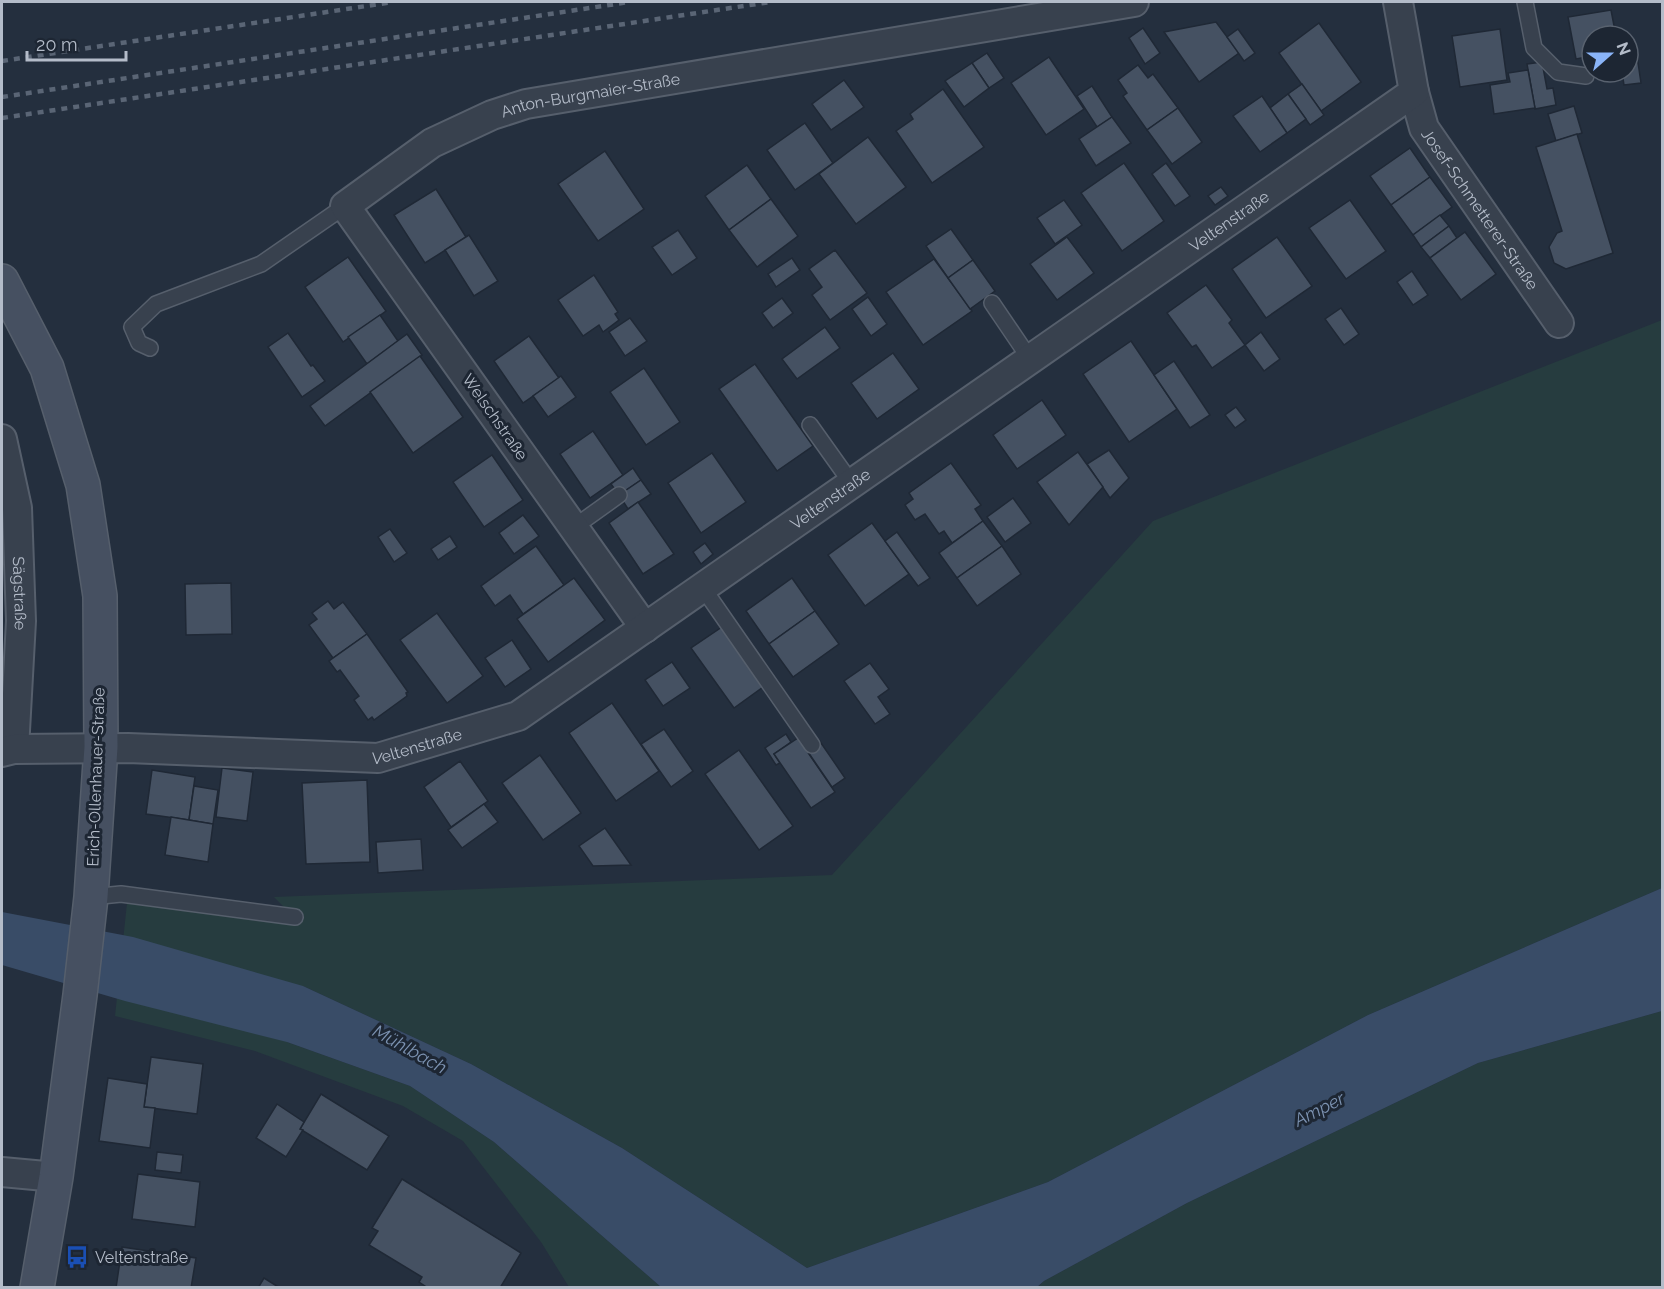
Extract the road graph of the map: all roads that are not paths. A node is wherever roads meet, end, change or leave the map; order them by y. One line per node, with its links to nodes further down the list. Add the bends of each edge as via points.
1 (1134, 2): 6 (street, Anton-Burgmaier-Straße, via 526,104 432,143)
2 (1398, 2): 5 (street)
3 (1525, 2): 4 (lane, via 1534,48 1558,72)
4 (1580, 75)
5 (1414, 92): 9 (street, Josef-Schmetterer-Straße, via 1424,128); 11 (street, Veltenstraße)
6 (345, 206): 10 (lane, Anton-Burgmaier-Straße, via 261,264 156,304 132,327 139,343); 16 (street, Welschstraße)
7 (2, 281): 20 (street, Erich-Ollenhauer-Straße, via 47,368 84,485 100,596)
8 (992, 303): 11 (lane)
9 (1559, 323)
10 (150, 348)
11 (1030, 359): 14 (street, Veltenstraße)
12 (810, 425): 14 (lane)
13 (2, 439): 21 (street, Sägstraße, via 17,508 21,621)
14 (852, 484): 17 (street, Veltenstraße)
15 (619, 495): 16 (lane)
16 (573, 528): 18 (street, Welschstraße)
17 (703, 588): 18 (street, Veltenstraße); 19 (lane)
18 (645, 628): 20 (street, Veltenstraße, via 518,716 378,758)
19 (812, 745)
20 (101, 747): 21 (street, Sägstraße); 22 (street, Erich-Ollenhauer-Straße)
21 (8, 750)
22 (90, 904): 23 (lane, via 121,894); 25 (street, Erich-Ollenhauer-Straße)
23 (295, 918)
24 (2, 1172): 25 (street)
25 (57, 1177): 26 (street, Erich-Ollenhauer-Straße)
26 (37, 1287)

